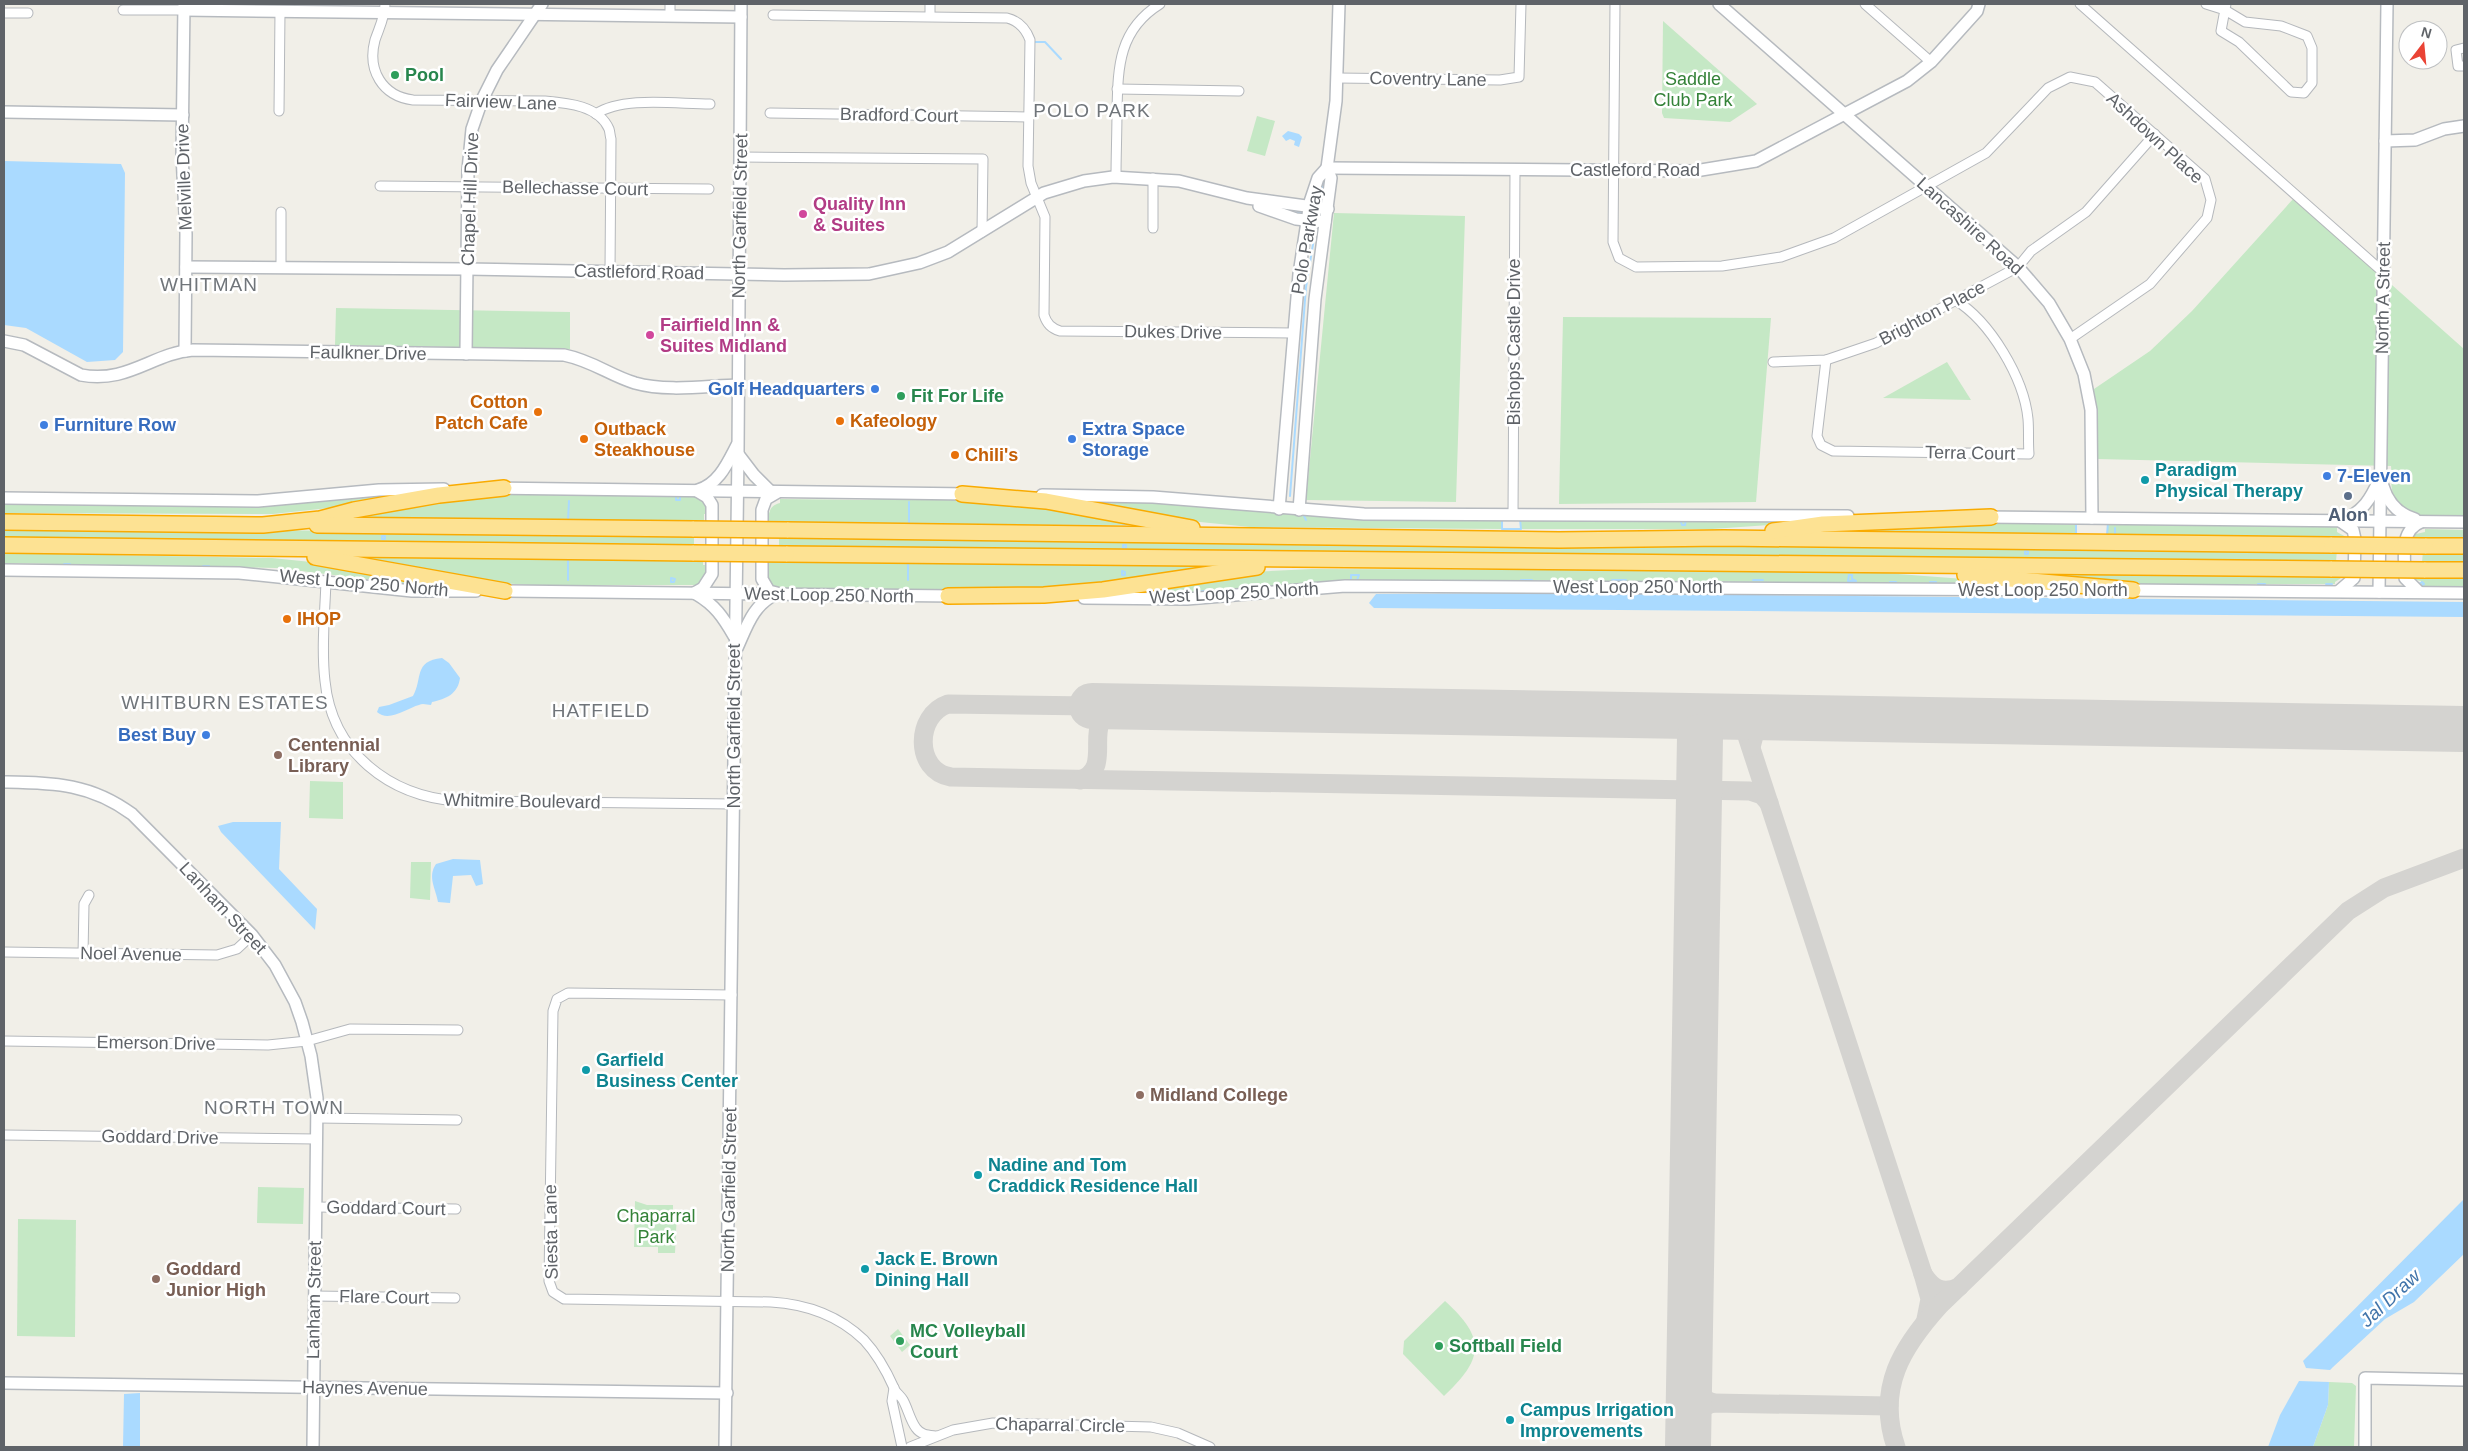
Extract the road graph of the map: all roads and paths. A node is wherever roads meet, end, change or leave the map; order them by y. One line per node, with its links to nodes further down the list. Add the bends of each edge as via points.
1 (542, 4): 22 (main road, Chapel Hill Drive)
2 (670, 4): 24 (street)
3 (741, 4): 26 (main road, North Garfield Street)
4 (930, 4): 25 (street)
5 (1160, 4): 31 (street, via 1137,25 1126,43 1118,64)
6 (1339, 4): 30 (main road)
7 (1521, 4): 30 (street, Coventry Lane, via 1519,76 1500,80)
8 (1615, 4): 48 (street)
9 (1719, 4): 40 (main road, Lancashire Road)
10 (1864, 4): 28 (street)
11 (1979, 4): 28 (main road, Castleford Road, via 1977,11)
12 (2080, 4): 71 (street)
13 (2206, 4): 16 (street)
14 (2387, 4): 44 (main road, North A Street)
15 (184, 7): 18 (street); 19 (main road); 39 (main road, Melville Drive)
16 (2225, 7): 16 (street, via 2245,22 2281,26 2307,36 2312,48 2312,83 2304,93 2291,92 2239,42 2221,31)
17 (385, 8): 19 (main road); 22 (main road); 33 (street, Fairview Lane, via 372,60 375,74 385,88 405,99)
18 (123, 10)
19 (280, 12): 35 (street)
20 (4, 13): 21 (street)
21 (28, 13)
22 (534, 14): 24 (main road); 33 (main road, Chapel Hill Drive, via 497,70)
23 (773, 15): 25 (street)
24 (670, 16): 26 (main road)
25 (930, 16): 41 (street, via 1007,18 1015,20 1027,32 1030,40)
26 (741, 17): 45 (main road, North Garfield Street)
27 (2464, 48): 29 (street, via 2456,50 2456,64)
28 (1931, 62): 40 (main road, Castleford Road, via 1907,81)
29 (2464, 66)
30 (1337, 78): 46 (main road)
31 (1118, 90): 32 (street); 49 (street)
32 (1239, 91)
33 (482, 100): 38 (street, Fairview Lane, via 553,102 578,106); 52 (main road, Chapel Hill Drive, via 472,129)
34 (710, 104): 38 (street, via 628,103 608,107)
35 (279, 111)
36 (4, 112): 39 (main road)
37 (770, 113): 41 (street, Bradford Court)
38 (596, 114): 53 (street, via 605,123 611,139)
39 (182, 115): 65 (main road, Melville Drive)
40 (1845, 115): 48 (main road, Castleford Road, via 1756,161 1695,171); 54 (main road, Lancashire Road)
41 (1028, 117): 56 (street, via 1028,170)
42 (2464, 126): 44 (main road, via 2444,128 2414,140)
43 (2155, 134): 54 (street, Ashdown Place, via 2095,82 2070,77 2048,88 1986,153); 67 (street, Brighton Place, via 2086,212 2031,251); 74 (street, Ashdown Place, via 2205,179 2211,200 2207,218 2150,284)
44 (2385, 141): 71 (main road, North A Street)
45 (740, 157): 64 (street, via 982,159); 70 (main road, North Garfield Street)
46 (1327, 168): 47 (main road, Castleford Road); 58 (main road, Polo Parkway, via 1318,178); 59 (main road, Polo Parkway, via 1331,178)
47 (1515, 170): 48 (main road, Castleford Road); 91 (street, Bishops Castle Drive)
48 (1613, 170): 54 (street, via 1613,242 1619,258 1636,267 1722,266 1781,257 1834,238)
49 (1116, 177): 50 (main road, Castleford Road); 56 (main road, Castleford Road, via 1073,183)
50 (1153, 178): 57 (main road, Castleford Road, via 1197,184); 63 (street)
51 (380, 186): 52 (street, Bellechasse Court)
52 (468, 186): 53 (street, Bellechasse Court); 68 (main road, Chapel Hill Drive)
53 (611, 188): 55 (street, Bellechasse Court); 69 (street)
54 (1927, 188): 67 (main road, Lancashire Road)
55 (709, 189)
56 (1037, 196): 64 (main road, Castleford Road); 73 (street, Dukes Drive, via 1045,217 1044,315 1053,328 1060,331)
57 (1247, 198): 58 (main road, Castleford Road); 61 (main road, Castleford Road, via 1280,214)
58 (1309, 206): 59 (main road, Castleford Road); 61 (main road, Polo Parkway)
59 (1328, 209): 62 (main road, Polo Parkway)
60 (281, 212): 66 (street)
61 (1307, 220): 62 (main road, Castleford Road); 73 (main road, Polo Parkway)
62 (1326, 222): 90 (main road, Polo Parkway, via 1315,299)
63 (1153, 228)
64 (982, 232): 70 (main road, Castleford Road, via 932,259 886,272 847,275)
65 (186, 267): 66 (main road, Castleford Road); 76 (main road, Melville Drive)
66 (281, 267): 68 (main road, Castleford Road)
67 (2018, 267): 72 (street, Brighton Place); 74 (main road, Lancashire Road, via 2049,303)
68 (467, 269): 69 (main road, Castleford Road); 77 (main road, Chapel Hill Drive)
69 (610, 272): 70 (main road, Castleford Road)
70 (739, 273): 80 (main road, North Garfield Street)
71 (2384, 273): 82 (main road, North A Street)
72 (1955, 300): 78 (street, Brighton Place, via 1876,343); 78 (street, Terra Court, via 1985,326 2013,368 2028,417 2029,454 1833,451 1821,445 1817,436)
73 (1293, 333): 89 (main road, Polo Parkway)
74 (2070, 339): 93 (main road, Lancashire Road, via 2084,374 2092,410)
75 (4, 340): 76 (main road, Faulkner Drive, via 24,345 81,376 90,377 134,370)
76 (185, 351): 77 (main road, Faulkner Drive)
77 (466, 354): 80 (main road, Faulkner Drive, via 573,357 598,365 625,380 658,387)
78 (1826, 360): 79 (street, Brighton Place)
79 (1773, 362)
80 (738, 385): 81 (main road, North Garfield Street)
81 (738, 448): 84 (main road, via 712,482); 85 (main road, North Garfield Street); 86 (main road, via 756,477)
82 (2381, 476): 94 (main road, via 2364,507); 95 (main road, North A Street); 97 (main road, via 2389,502 2406,516)
83 (504, 488): 84 (main road); 88 (main road, via 379,490 258,501); 99 (highway, via 439,495 320,519)
84 (694, 491): 85 (main road); 115 (main road, via 707,497 712,505 712,574 703,588)
85 (738, 492): 86 (main road); 116 (main road, North Garfield Street)
86 (776, 492): 87 (main road); 118 (main road, via 766,499 762,510 762,579 769,591)
87 (962, 494): 89 (main road, via 1152,497); 100 (highway, via 1046,501 1206,530)
88 (4, 498)
89 (1279, 508): 90 (main road)
90 (1299, 510): 91 (main road)
91 (1513, 515): 92 (main road)
92 (1991, 517): 93 (main road); 101 (highway, via 1823,524)
93 (2092, 518): 94 (main road)
94 (2340, 521): 95 (main road); 112 (main road, via 2353,530 2355,540 2354,578)
95 (2380, 521): 97 (main road); 113 (main road, North A Street)
96 (4, 522): 99 (highway)
97 (2421, 522): 98 (main road); 114 (main road, via 2412,526 2405,537 2404,578)
98 (2464, 522)
99 (263, 525): 100 (highway, bridge)
100 (1258, 536): 101 (highway, via 1559,540)
101 (1724, 538): 103 (highway, bridge)
102 (4, 545): 104 (highway)
103 (2464, 546)
104 (214, 548): 105 (highway, bridge); 111 (highway, via 338,560)
105 (1312, 559): 106 (highway); 119 (highway, via 1103,590)
106 (1854, 565): 108 (highway, bridge); 110 (highway)
107 (4, 570): 109 (main road, West Loop 250 North, via 239,573)
108 (2464, 570)
109 (326, 581): 111 (main road, West Loop 250 North, via 412,590); 123 (street, Whitmire Boulevard, via 324,664 330,708 351,748 370,768 394,785 425,797 457,801)
110 (2132, 590): 112 (main road, West Loop 250 North); 119 (main road, West Loop 250 North, via 1345,586 1187,599)
111 (505, 591): 115 (main road, West Loop 250 North)
112 (2339, 591): 113 (main road, West Loop 250 North)
113 (2379, 592): 114 (main road, West Loop 250 North)
114 (2418, 592): 117 (main road, West Loop 250 North)
115 (694, 593): 116 (main road, West Loop 250 North); 120 (main road, via 715,606)
116 (736, 593): 118 (main road, West Loop 250 North); 120 (main road, North Garfield Street)
117 (2464, 593)
118 (778, 594): 119 (main road, West Loop 250 North); 121 (main road, via 768,598 753,612)
119 (948, 596)
120 (735, 638): 121 (main road, North Garfield Street)
121 (735, 652): 123 (main road, North Garfield Street)
122 (4, 782): 125 (main road, Lanham Street, via 68,785 116,802 142,822)
123 (734, 804): 128 (main road, North Garfield Street)
124 (89, 895): 127 (street, via 84,904)
125 (252, 935): 127 (street, Noel Avenue, via 237,949 217,955); 131 (main road, Lanham Street, via 286,984)
126 (4, 952): 127 (street, Noel Avenue)
127 (83, 954)
128 (732, 995): 140 (main road, North Garfield Street); 140 (street, Siesta Lane, via 568,993 555,1002 549,1281 553,1292 564,1299)
129 (458, 1030): 131 (street, Emerson Drive, via 350,1029)
130 (4, 1041): 131 (street, Emerson Drive, via 268,1045)
131 (307, 1041): 132 (main road, Lanham Street, via 316,1086)
132 (318, 1118): 133 (street); 135 (main road, Lanham Street)
133 (457, 1120)
134 (4, 1135): 135 (street, Goddard Drive)
135 (317, 1139): 136 (main road, Lanham Street)
136 (316, 1207): 137 (street, Goddard Court); 138 (main road, Lanham Street)
137 (456, 1209)
138 (314, 1296): 139 (street, Flare Court); 143 (main road, Lanham Street)
139 (455, 1298)
140 (728, 1301): 144 (street, Siesta Lane, via 788,1303 820,1311 853,1330 876,1354); 145 (main road, North Garfield Street)
141 (2464, 1380): 152 (main road, via 2365,1378)
142 (4, 1383): 143 (main road, Haynes Avenue)
143 (313, 1388): 145 (main road, Haynes Avenue); 147 (main road, Lanham Street)
144 (894, 1388): 146 (street, Siesta Lane, via 916,1429); 149 (street, Siesta Lane, via 892,1401)
145 (727, 1393): 148 (main road, North Garfield Street)
146 (936, 1436): 150 (street, Chaparral Circle); 151 (street, Chaparral Circle, via 992,1423 1151,1427 1178,1433)
147 (312, 1447)
148 (725, 1447)
149 (902, 1447)
150 (910, 1447)
151 (1210, 1447)
152 (2365, 1447)

